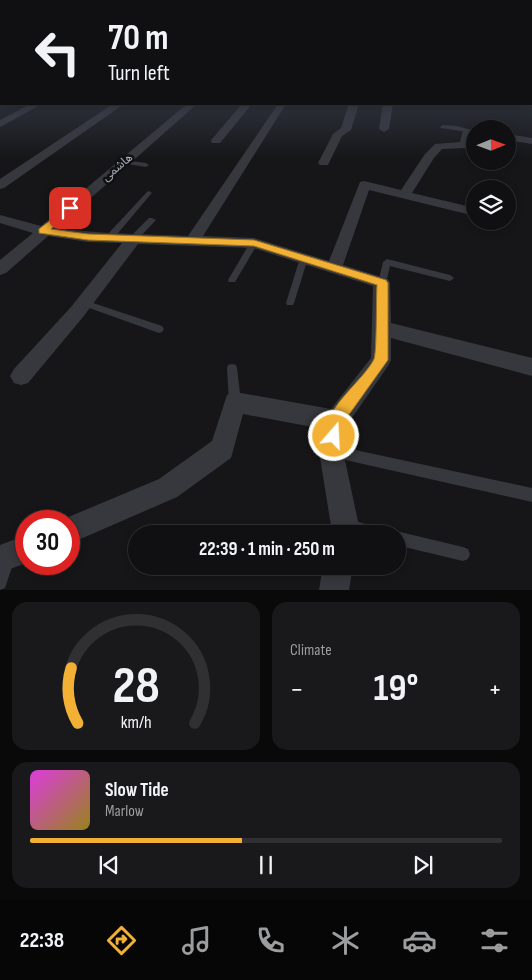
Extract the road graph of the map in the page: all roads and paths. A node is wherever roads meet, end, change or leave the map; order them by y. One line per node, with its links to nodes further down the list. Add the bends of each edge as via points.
1 (35, 105): 8 (street)
2 (118, 105): 19 (street)
3 (191, 105): 16 (street, هاشمی)
4 (246, 105): 13 (street)
5 (281, 105): 28 (street)
6 (354, 105): 17 (street, via 346,130 338,134)
7 (388, 105): 10 (street)
8 (0, 124)
9 (443, 127): 11 (lane)
10 (384, 129)
11 (466, 130)
12 (516, 138): 14 (street)
13 (216, 141)
14 (532, 141)
15 (466, 147): 21 (street, via 439,146)
16 (124, 162): 18 (lane); 25 (street, هاشمی)
17 (324, 163)
18 (146, 165)
19 (0, 185)
20 (149, 193): 26 (lane)
21 (404, 195): 22 (street); 31 (street, via 364,185)
22 (466, 210)
23 (0, 219): 25 (street)
24 (152, 220): 27 (lane)
25 (43, 231): 26 (street); 32 (street, هاشمی)
26 (110, 237): 27 (street)
27 (135, 237): 28 (street); 36 (street)
28 (192, 241): 29 (street)
29 (254, 243): 30 (street); 34 (lane)
30 (304, 258): 31 (street); 37 (lane)
31 (334, 268): 35 (street)
32 (0, 269)
33 (450, 278): 35 (lane, via 387,262)
34 (232, 280)
35 (382, 283): 38 (street)
36 (84, 303): 39 (lane); 42 (street)
37 (290, 303)
38 (381, 328): 40 (street); 44 (street, via 381,360)
39 (159, 329)
40 (532, 367)
41 (232, 368): 43 (lane)
42 (21, 376)
43 (235, 402): 44 (street); 47 (street, via 222,449 168,488)
44 (336, 421): 45 (street)
45 (332, 451): 46 (lane); 48 (street)
46 (532, 495)
47 (80, 525)
48 (343, 525)
49 (406, 540): 51 (lane)
50 (12, 554): 53 (lane)
51 (463, 554)
52 (336, 575): 54 (street)
53 (0, 583)
54 (334, 590)

